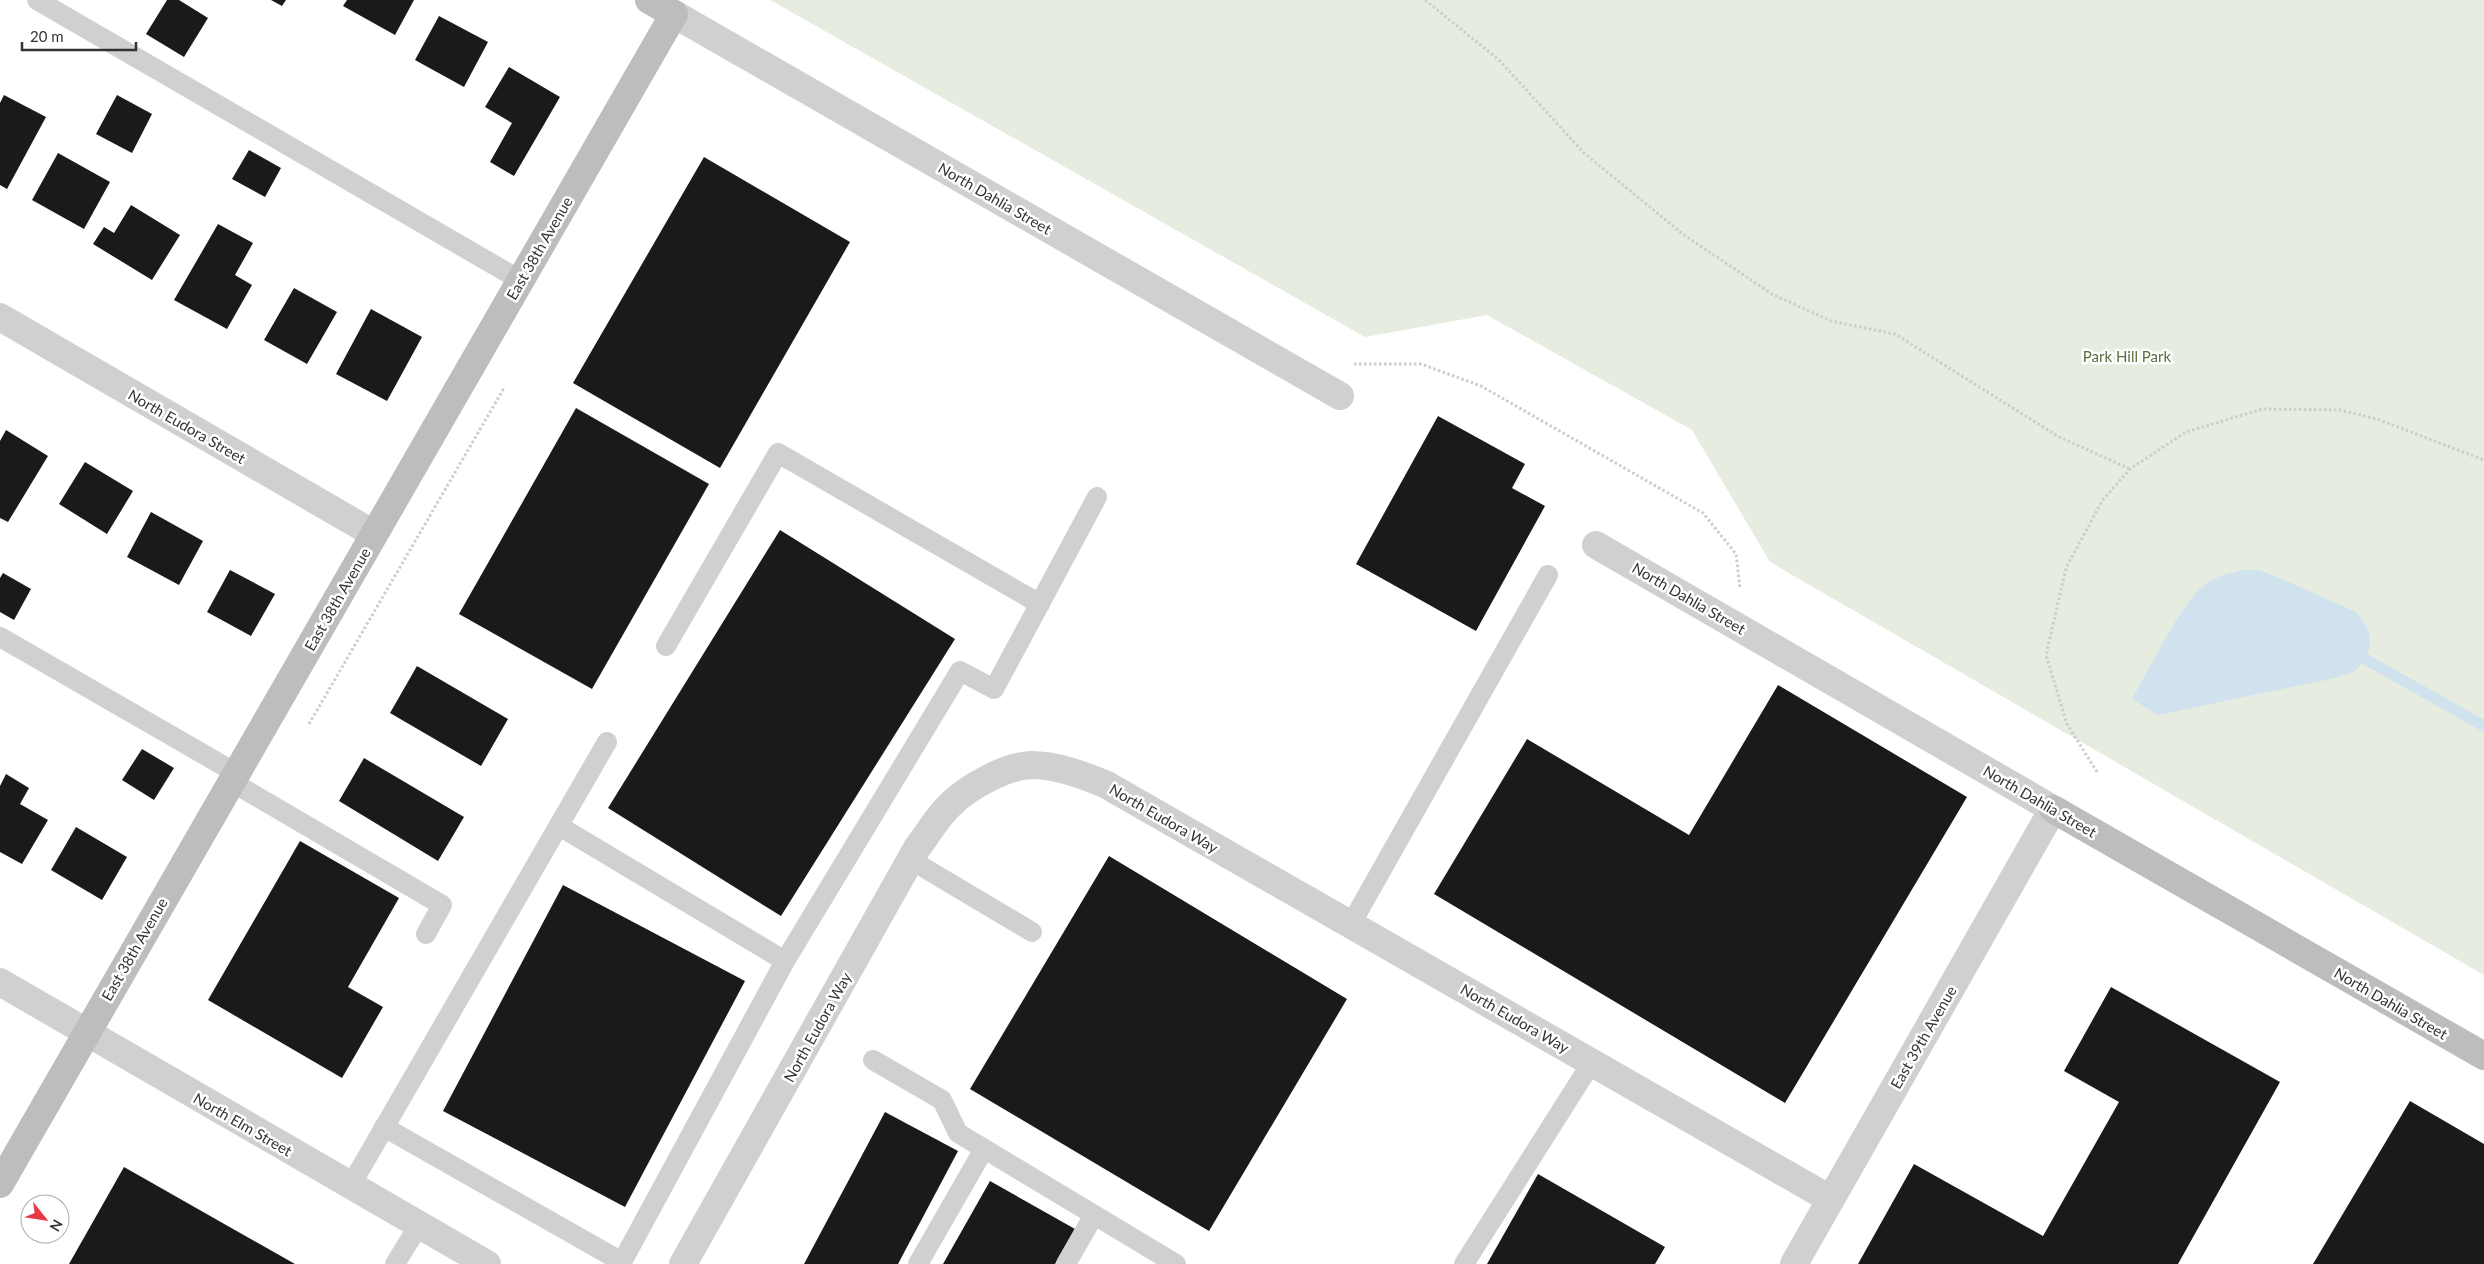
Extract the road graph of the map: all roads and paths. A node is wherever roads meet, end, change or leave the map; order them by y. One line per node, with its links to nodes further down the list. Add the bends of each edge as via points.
1 (37, 0): 5 (lane)
2 (649, 0): 4 (street, North Dahlia Street)
3 (1425, 0): 11 (path, via 1499,60 1584,153 1684,235 1764,288 1831,321 1895,334 2059,437)
4 (674, 14): 5 (street, East 38th Avenue); 9 (street, North Dahlia Street)
5 (520, 280): 13 (street, East 38th Avenue)
6 (0, 316): 13 (street, North Eudora Street)
7 (1352, 364): 17 (path, via 1421,364 1481,386 1703,513 1736,554)
8 (504, 388): 20 (path)
9 (1340, 396)
10 (2484, 460): 11 (path, via 2377,419 2340,410 2262,409 2186,432)
11 (2130, 469): 22 (path, via 2102,501 2066,568 2046,654 2068,724)
12 (1097, 497): 16 (lane)
13 (374, 534): 23 (street, East 38th Avenue)
14 (1596, 545): 17 (street, North Dahlia Street)
15 (1548, 575): 27 (lane)
16 (1040, 604): 19 (lane, via 778,453); 30 (lane, via 994,689 960,671)
17 (1744, 630): 24 (street, North Dahlia Street)
18 (0, 638): 23 (lane)
19 (666, 646)
20 (309, 724)
21 (607, 742): 25 (lane)
22 (2097, 772)
23 (234, 778): 29 (lane, via 442,905); 32 (street, East 38th Avenue)
24 (2054, 809): 33 (street, North Dahlia Street); 40 (street, East 39th Avenue)
25 (559, 826): 30 (lane); 36 (lane)
26 (911, 860): 27 (street, North Eudora Way, via 949,806 972,788 1000,773 1031,765 1064,770 1105,784); 28 (lane); 45 (street, North Eudora Way)
27 (1351, 924): 35 (street, North Eudora Way)
28 (1032, 932)
29 (426, 934)
30 (785, 961): 36 (lane, via 622,1262)
31 (0, 982): 32 (street, North Elm Street)
32 (86, 1033): 38 (street, East 38th Avenue); 39 (street, North Elm Street)
33 (2484, 1056)
34 (873, 1060): 37 (lane, via 942,1100 958,1133)
35 (1592, 1062): 40 (street, North Eudora Way); 49 (lane)
36 (384, 1127): 39 (lane)
37 (984, 1149): 41 (lane); 46 (lane)
38 (0, 1184)
39 (351, 1185): 42 (street, North Elm Street)
40 (1830, 1198): 50 (street, East 39th Avenue)
41 (1094, 1215): 47 (lane); 48 (lane)
42 (419, 1225): 43 (lane); 44 (street, North Elm Street)
43 (395, 1264)
44 (487, 1264)
45 (683, 1264)
46 (918, 1264)
47 (1066, 1264)
48 (1176, 1264)
49 (1464, 1264)
50 (1794, 1264)

